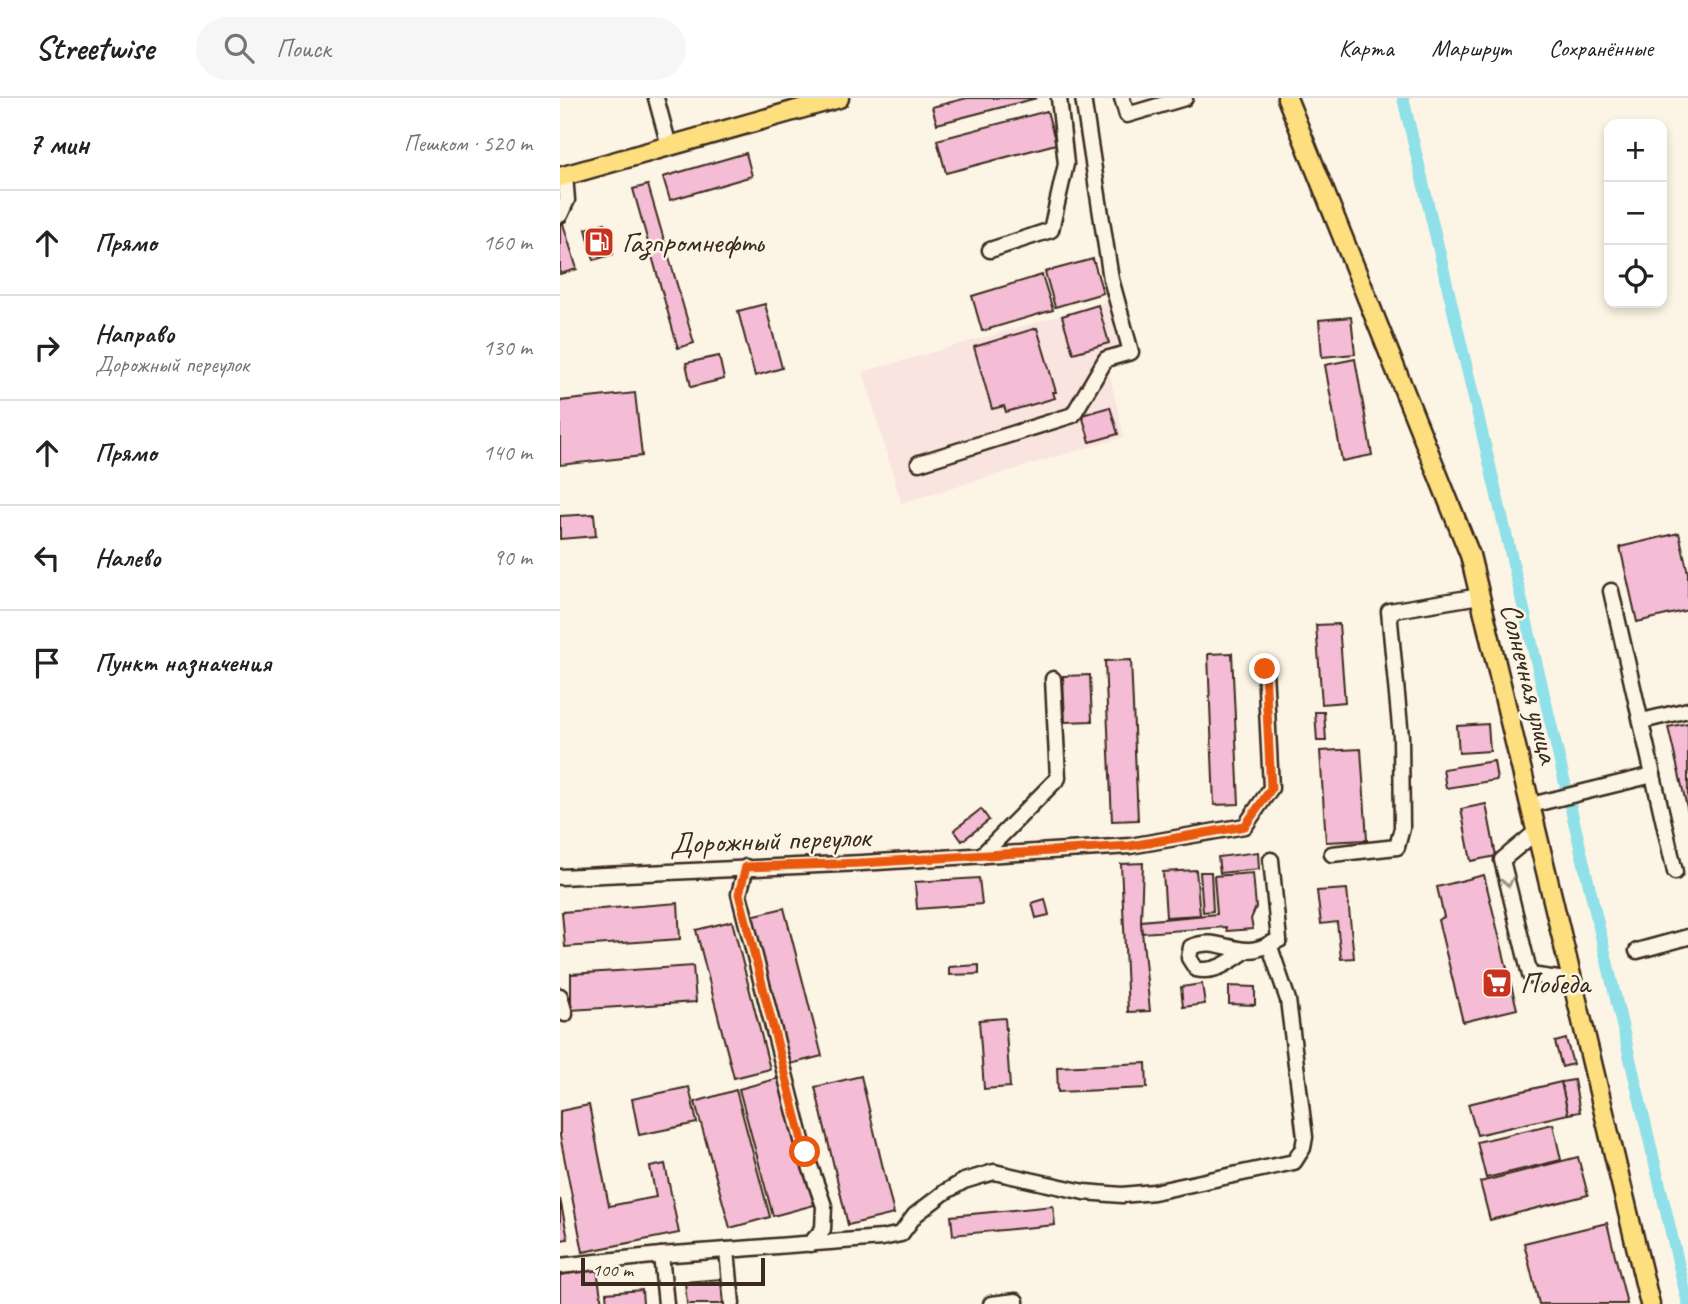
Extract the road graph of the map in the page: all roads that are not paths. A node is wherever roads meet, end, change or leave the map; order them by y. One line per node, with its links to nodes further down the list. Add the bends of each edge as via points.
1 (656, 98): 8 (street)
2 (839, 98): 8 (main road)
3 (1059, 98): 11 (street, via 1066,164 1051,230)
4 (1083, 98): 12 (street, via 1111,279 1131,352 1106,359 1073,415)
5 (1122, 98): 6 (street, via 1127,115)
6 (1185, 98)
7 (1287, 98): 14 (main road, Солнечная улица, via 1470,555)
8 (669, 146): 9 (main road)
9 (562, 176): 10 (street, via 567,200)
10 (560, 215)
11 (990, 250)
12 (919, 463)
13 (1611, 591): 18 (street)
14 (1480, 596): 20 (main road, Солнечная улица); 22 (street, via 1390,611 1401,737 1402,828 1397,846)
15 (1265, 669): 23 (street, Дорожный переулок, via 1271,789 1245,826 1130,846)
16 (1053, 680): 23 (street, via 1058,778)
17 (1688, 710): 18 (street)
18 (1642, 721): 19 (street)
19 (1653, 775): 20 (street); 26 (street)
20 (1537, 804): 21 (main road, Солнечная улица)
21 (1537, 831): 32 (main road, Солнечная улица); 32 (street, one-way to 32, via 1502,860 1530,975)
22 (1332, 854)
23 (981, 856): 25 (street, Дорожный переулок)
24 (1271, 860): 29 (street, via 1279,940)
25 (746, 867): 27 (street, Дорожный переулок); 35 (street, via 739,894 805,1152 824,1206 823,1229)
26 (1675, 872)
27 (560, 877)
28 (1688, 937): 31 (street)
29 (1269, 944): 30 (street); 35 (street, via 1288,1000 1305,1137 1294,1162 1122,1195 1084,1192 993,1172 944,1192 901,1234)
30 (1247, 950)
31 (1637, 951)
32 (1573, 981): 43 (main road, Солнечная улица)
33 (560, 996): 34 (street)
34 (565, 1014)
35 (810, 1244): 36 (street)
36 (727, 1250): 37 (street); 40 (street)
37 (661, 1255): 38 (street); 39 (street)
38 (560, 1266)
39 (666, 1304)
40 (732, 1304)
41 (990, 1304): 42 (street)
42 (1016, 1304)
43 (1650, 1304)

